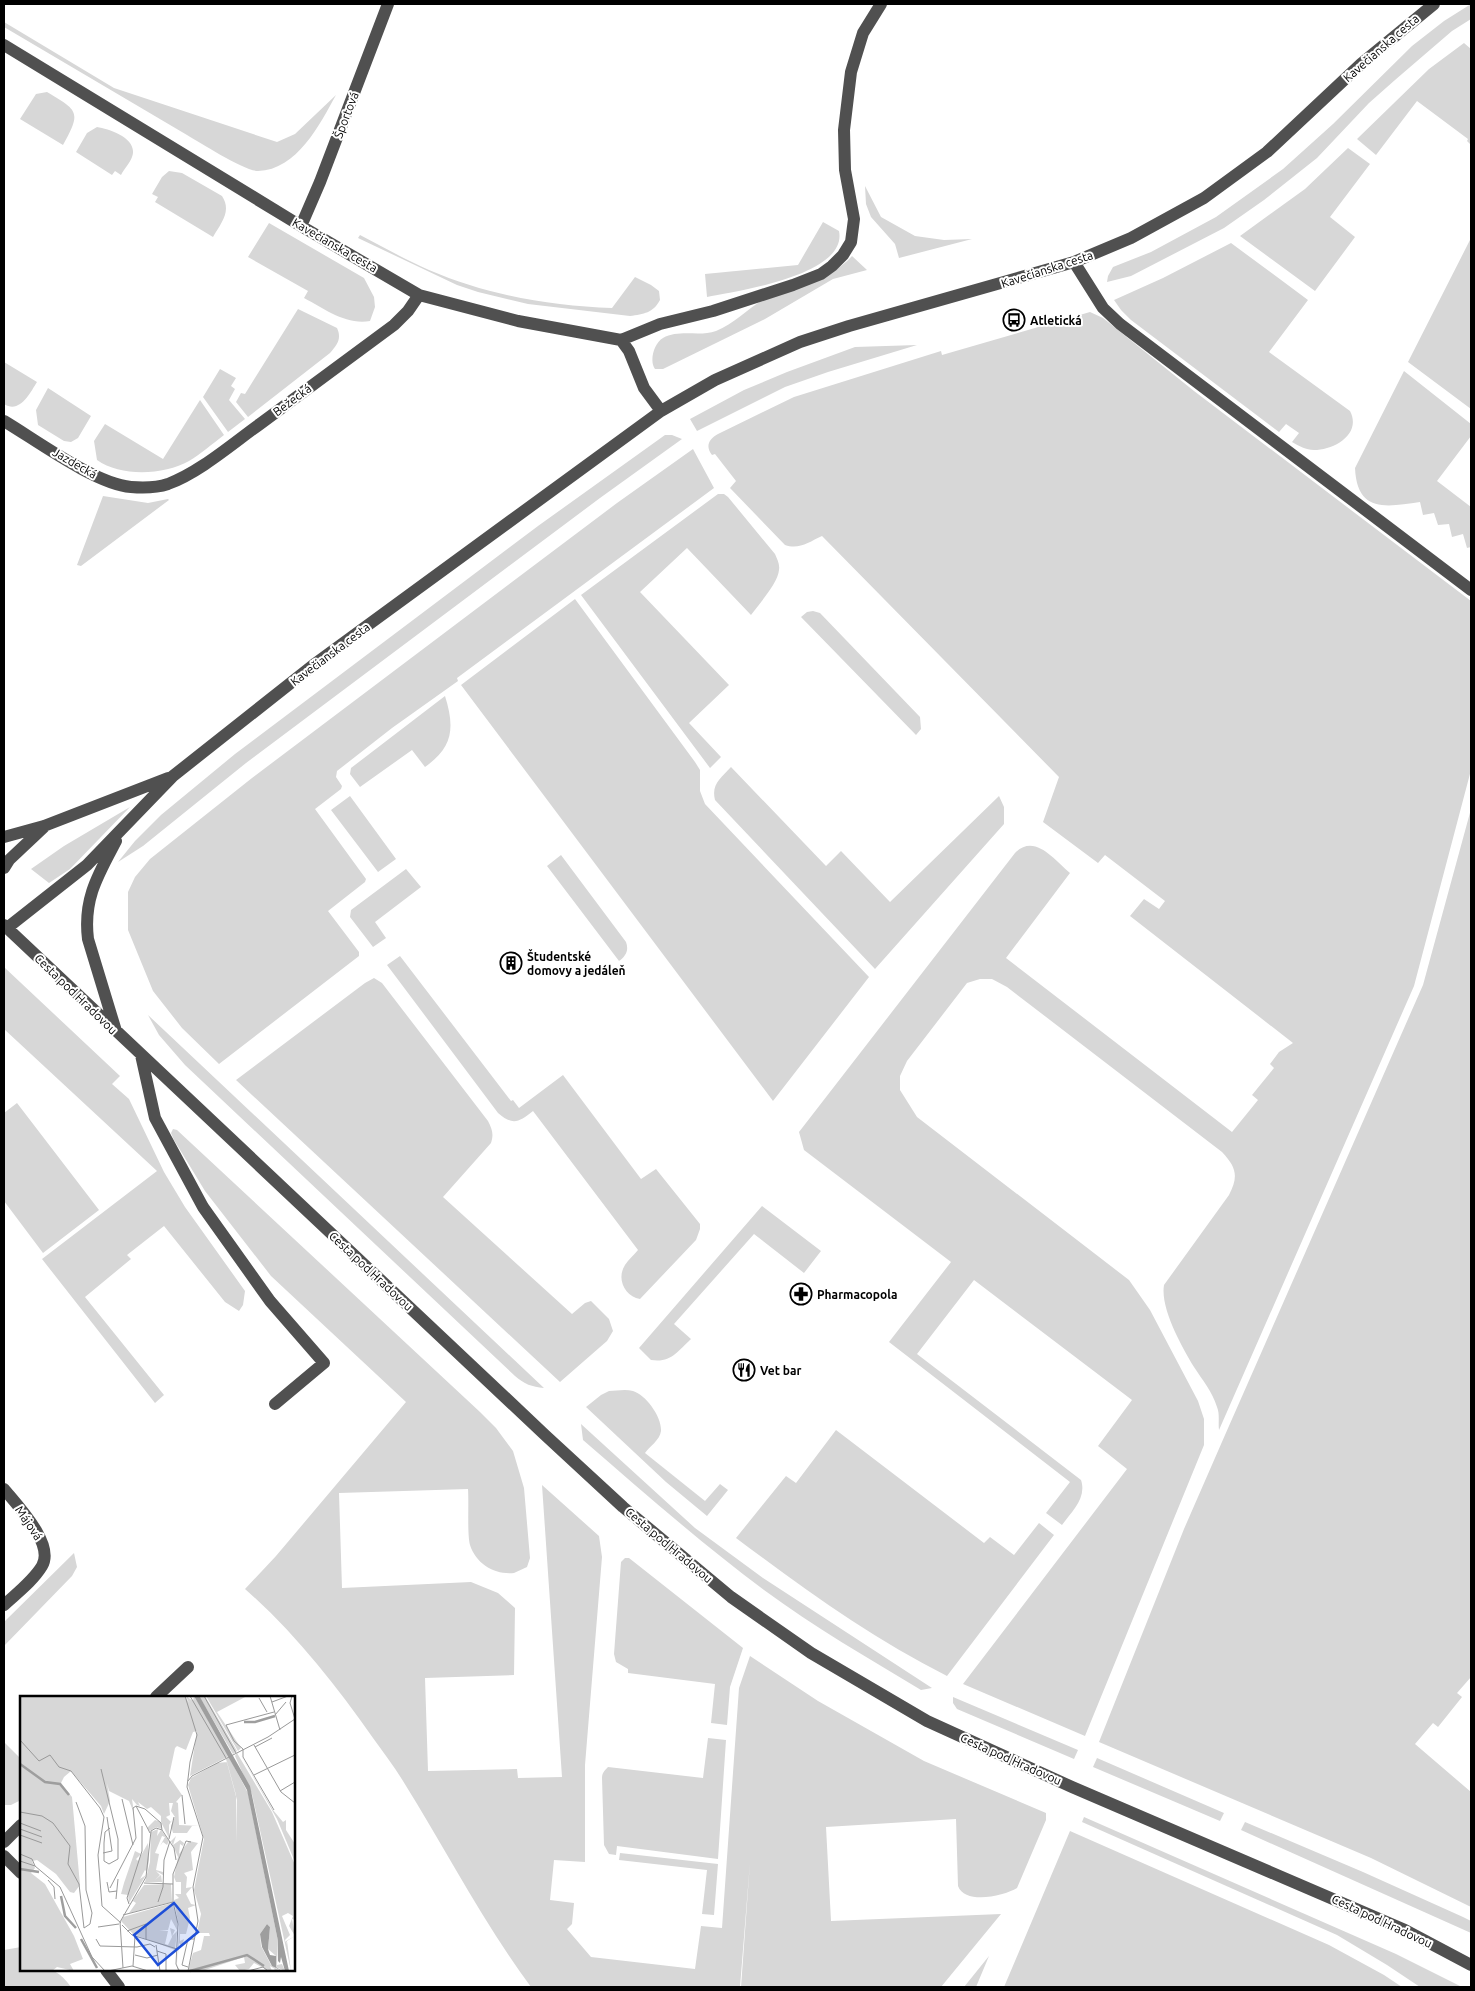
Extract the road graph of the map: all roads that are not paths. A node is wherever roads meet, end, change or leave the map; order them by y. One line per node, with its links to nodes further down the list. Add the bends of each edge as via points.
1 (388, 4): 5 (street, Športová)
2 (881, 4): 8 (street, via 863,33 851,72 844,130 854,219 851,242 843,255 821,274 793,285 660,324)
3 (1434, 4): 6 (street, Kavečianska cesta, via 1361,64 1267,152 1204,198 1131,238)
4 (4, 45): 5 (street, Kavečianska cesta)
5 (301, 226): 7 (street, Kavečianska cesta)
6 (1074, 262): 9 (street, Kavečianska cesta, via 800,342 715,380); 12 (street, via 1103,308 1120,324)
7 (419, 295): 8 (street, Kavečianska cesta, via 518,321); 11 (street, Bežecká, via 394,325 238,440 186,476)
8 (621, 340): 9 (street, via 644,388)
9 (661, 411): 13 (street, Kavečianska cesta, via 316,664)
10 (4, 421): 11 (street, Jazdecká, via 93,475 129,487)
11 (152, 488)
12 (1471, 590)
13 (173, 776): 14 (street, Kavečianska cesta); 15 (street, Kavečianska cesta)
14 (44, 826): 16 (street, Kavečianska cesta); 17 (street, Kavečianska cesta)
15 (122, 828): 18 (street, Kavečianska cesta, via 87,865); 19 (street, Kavečianska cesta, via 93,883 86,923)
16 (4, 837)
17 (4, 868)
18 (5, 926): 19 (street, Cesta pod Hradovou)
19 (117, 1033): 20 (street, Cesta pod Hradovou)
20 (141, 1055): 21 (street, via 155,1118 203,1206 270,1301 324,1363); 30 (street, Cesta pod Hradovou, via 623,1507 731,1597 811,1653 927,1721 1405,1930)
21 (274, 1404)
22 (4, 1489): 23 (street, Májová, via 39,1535 44,1548 44,1564)
23 (4, 1605)
24 (188, 1667): 25 (street)
25 (157, 1696)
26 (20, 1826): 27 (street)
27 (4, 1842)
28 (4, 1856): 29 (street)
29 (20, 1872)
30 (1471, 1965)
31 (107, 1971): 32 (street)
32 (119, 1987)

